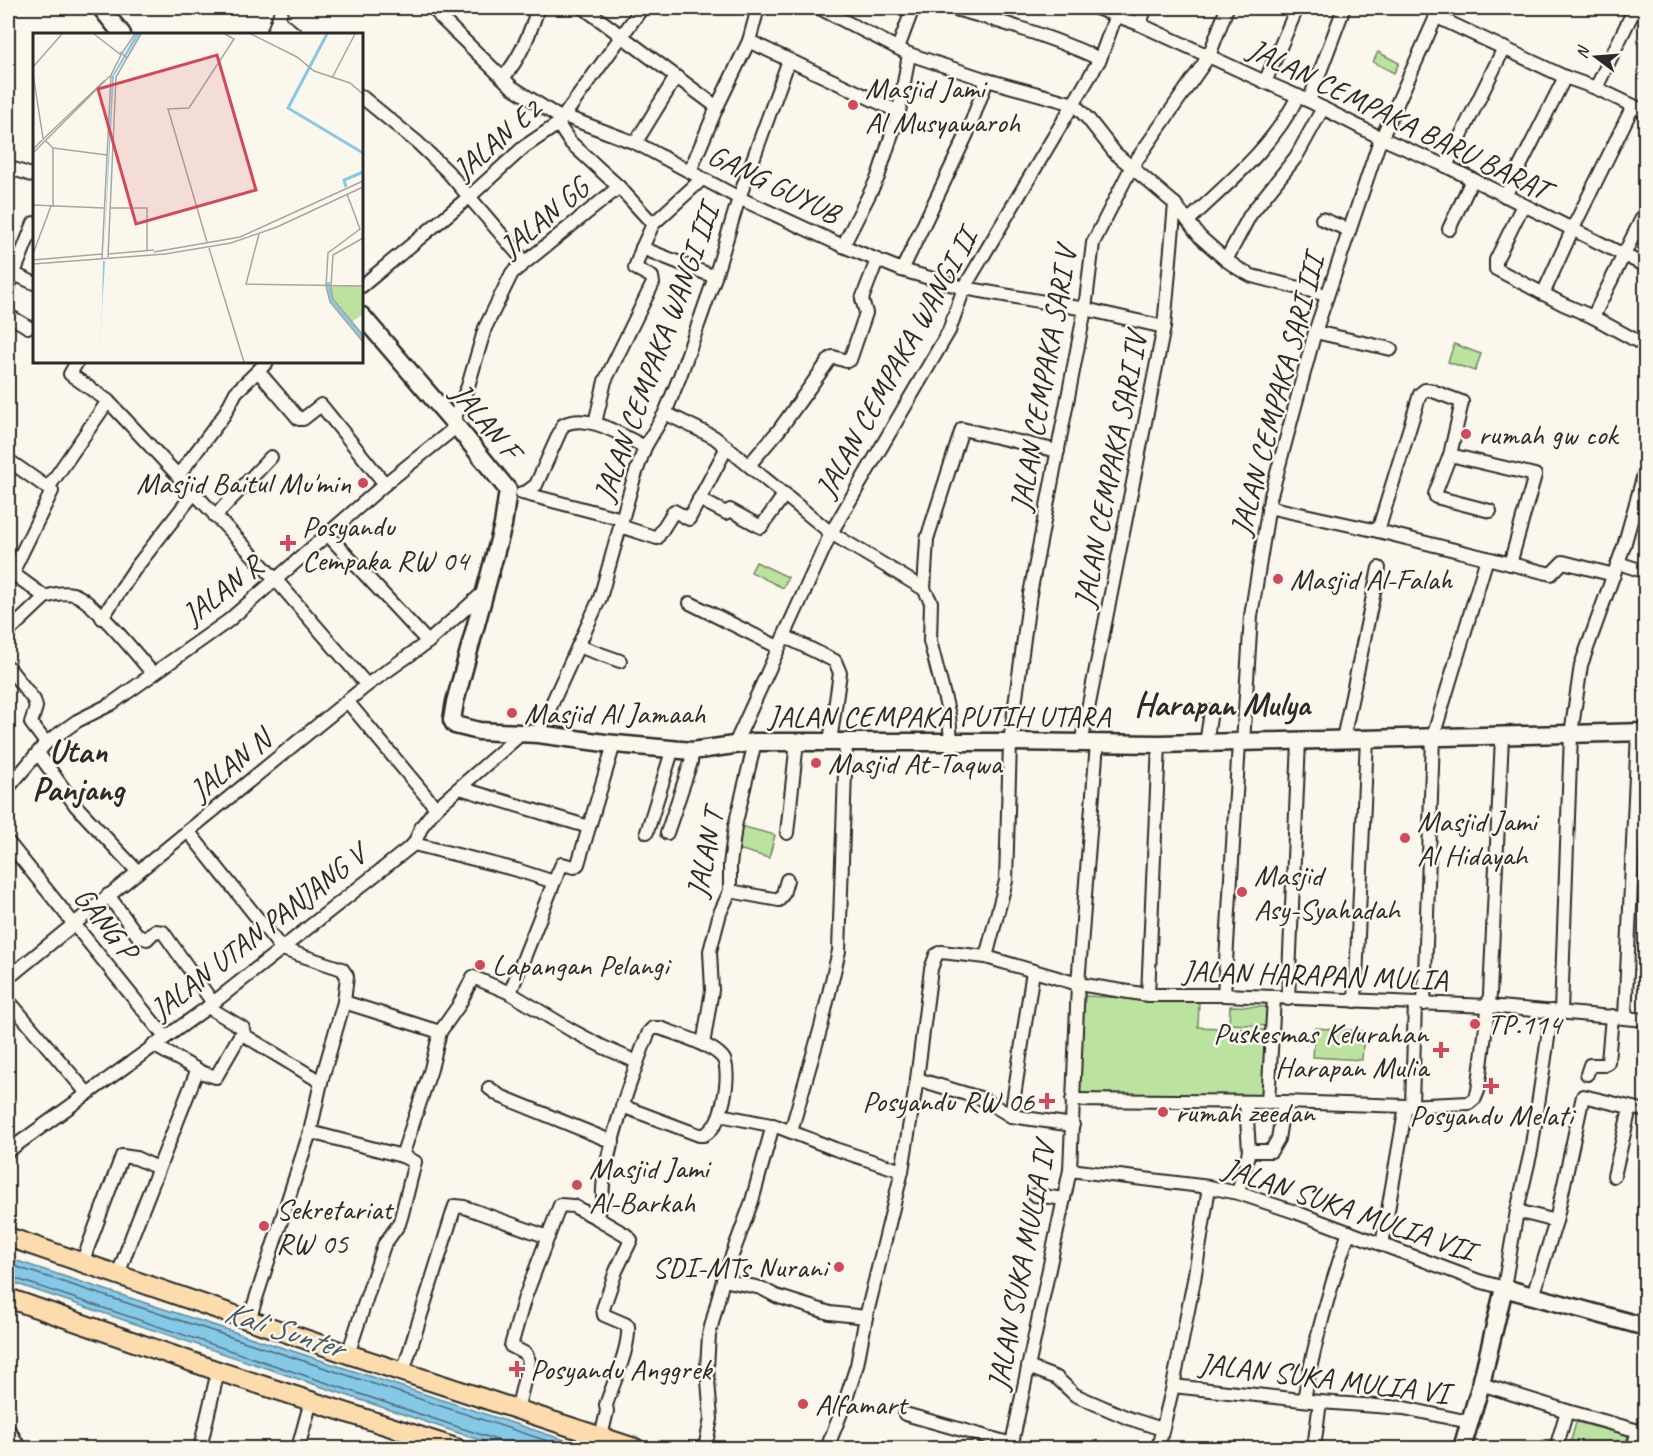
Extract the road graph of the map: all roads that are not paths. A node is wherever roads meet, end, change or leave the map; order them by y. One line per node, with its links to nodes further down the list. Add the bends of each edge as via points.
1 (101, 8): 20 (street)
2 (434, 8): 33 (street)
3 (538, 8): 33 (street, via 524,45)
4 (584, 8): 23 (street, GANG GUYUB)
5 (642, 8): 23 (street, JALAN E2)
6 (758, 8): 24 (street)
7 (820, 8): 25 (street)
8 (913, 8): 25 (street)
9 (951, 8): 29 (street, via 1040,35)
10 (1096, 8): 18 (street, JALAN CEMPAKA BARU BARAT)
11 (1146, 8): 19 (street)
12 (1227, 8): 28 (street, JALAN CEMPAKA SARI V)
13 (1297, 8): 35 (street)
14 (1344, 8): 37 (street)
15 (1635, 8): 36 (street)
16 (1437, 12): 26 (street); 46 (street, JALAN CEMPAKA SARI III)
17 (280, 14): 21 (street); 22 (street)
18 (1116, 15): 19 (street, JALAN CEMPAKA BARU BARAT); 29 (street, JALAN CEMPAKA WANGI II)
19 (1139, 24): 28 (street, JALAN CEMPAKA BARU BARAT)
20 (120, 33)
21 (273, 33)
22 (294, 33)
23 (623, 36): 31 (street, GANG GUYUB); 45 (street, JALAN E2)
24 (749, 41): 30 (street); 41 (street)
25 (897, 48): 27 (street)
26 (1504, 48): 32 (street); 48 (street)
27 (909, 54): 34 (street); 43 (street)
28 (1209, 57): 35 (street, JALAN CEMPAKA BARU BARAT); 50 (street, JALAN CEMPAKA SARI V)
29 (1100, 59): 39 (street, JALAN CEMPAKA WANGI II)
30 (789, 60): 43 (street); 58 (street, JALAN CEMPAKA WANGI III)
31 (676, 77): 41 (street, GANG GUYUB); 47 (street)
32 (1565, 77): 36 (street); 56 (street)
33 (503, 78): 45 (street)
34 (987, 80): 39 (street); 76 (street, via 967,134)
35 (1265, 82): 37 (street, JALAN CEMPAKA BARU BARAT)
36 (1596, 88): 40 (street)
37 (1304, 98): 42 (street, JALAN CEMPAKA BARU BARAT); 63 (street, via 1255,158)
38 (363, 99): 57 (street, via 418,143)
39 (1074, 104): 50 (street); 82 (street, JALAN CEMPAKA WANGI II)
40 (1633, 106): 44 (street); 67 (street)
41 (717, 108): 51 (street)
42 (1323, 108): 46 (street, JALAN CEMPAKA BARU BARAT); 73 (street, via 1283,176 1250,214)
43 (900, 112): 69 (street, via 878,177)
44 (1646, 112)
45 (561, 119): 47 (street, GANG GUYUB); 55 (street, via 570,142); 57 (street, JALAN E2)
46 (1381, 138): 48 (street, JALAN CEMPAKA BARU BARAT); 66 (street, JALAN CEMPAKA SARI III)
47 (638, 144): 51 (street, GANG GUYUB)
48 (1446, 166): 54 (street, JALAN CEMPAKA BARU BARAT)
49 (8, 167): 52 (street)
50 (1131, 168): 59 (street); 85 (street, JALAN CEMPAKA SARI V, via 1093,243)
51 (690, 171): 53 (street, GANG GUYUB)
52 (33, 176)
53 (702, 179): 58 (street, GANG GUYUB); 64 (street)
54 (1472, 180): 56 (street, JALAN CEMPAKA BARU BARAT); 65 (street)
55 (619, 188): 64 (street); 74 (street, JALAN GG)
56 (1504, 196): 60 (street, JALAN CEMPAKA BARU BARAT)
57 (469, 197): 74 (street); 80 (street, JALAN E2)
58 (739, 198): 69 (street, GANG GUYUB); 78 (street, JALAN CEMPAKA WANGI III)
59 (1175, 204): 63 (street); 90 (street, JALAN CEMPAKA SARI IV)
60 (1523, 205): 67 (street, JALAN CEMPAKA BARU BARAT); 84 (street, via 1495,267)
61 (1646, 210): 71 (street)
62 (1322, 219): 66 (street)
63 (1188, 221): 73 (street)
64 (653, 224): 70 (street)
65 (1449, 229)
66 (1349, 230): 83 (street, JALAN CEMPAKA SARI III)
67 (1573, 231): 71 (street, JALAN CEMPAKA BARU BARAT); 84 (street)
68 (31, 244): 77 (street)
69 (843, 246): 72 (street, GANG GUYUB)
70 (642, 248): 78 (street); 98 (street, via 634,268 652,277 653,283 605,381)
71 (1624, 255): 75 (street, JALAN CEMPAKA BARU BARAT); 87 (street)
72 (877, 260): 76 (street, GANG GUYUB); 106 (street, via 862,299 866,313 850,360 830,359)
73 (1226, 260): 83 (street, via 1252,276)
74 (525, 262): 99 (street, JALAN GG, via 512,273 485,328)
75 (1646, 266)
76 (902, 270): 82 (street, GANG GUYUB)
77 (14, 274): 79 (street); 81 (street)
78 (715, 278): 97 (street, JALAN CEMPAKA WANGI III)
79 (33, 283)
80 (363, 285)
81 (8, 288)
82 (964, 288): 85 (street, GANG GUYUB); 122 (street, JALAN CEMPAKA WANGI II, via 949,331)
83 (1327, 294): 91 (street, JALAN CEMPAKA SARI III)
84 (1543, 294): 87 (street)
85 (1085, 309): 90 (street, GANG GUYUB); 102 (street, JALAN CEMPAKA SARI V)
86 (8, 315): 89 (street)
87 (1593, 316): 92 (street)
88 (363, 317): 99 (street, JALAN F)
89 (28, 327)
90 (1164, 327): 159 (street, JALAN CEMPAKA SARI IV)
91 (1315, 332): 93 (street); 117 (street, JALAN CEMPAKA SARI III)
92 (1646, 346)
93 (1390, 349)
94 (76, 363): 96 (street, via 70,374)
95 (263, 366): 108 (street, via 236,392 224,415); 109 (street, via 299,419 321,405)
96 (108, 401): 108 (street); 110 (street)
97 (665, 413): 100 (street, JALAN CEMPAKA WANGI III); 101 (street)
98 (595, 423): 100 (street); 114 (street, via 572,420 563,425 536,485)
99 (454, 424): 109 (street, JALAN R); 111 (street, JALAN F)
100 (645, 447): 120 (street, JALAN CEMPAKA WANGI III)
101 (727, 447): 106 (street); 116 (street)
102 (1058, 451): 130 (street, via 962,429 927,539); 157 (street, JALAN CEMPAKA SARI V, via 1030,594)
103 (1450, 455): 118 (street, via 1435,495); 121 (street, via 1462,402 1425,390 1420,394); 125 (street, via 1535,476)
104 (271, 457): 119 (street)
105 (8, 460): 110 (street)
106 (749, 465): 115 (street)
107 (1646, 467): 112 (street)
108 (178, 476): 113 (street)
109 (385, 484): 123 (street, JALAN R)
110 (48, 488): 132 (street, via 51,493 14,571)
111 (508, 490): 114 (street); 131 (street, JALAN F, via 503,525)
112 (1642, 490): 127 (street)
113 (194, 493): 119 (street); 134 (street)
114 (525, 493): 120 (street)
115 (785, 494): 116 (street, via 761,527 730,510 726,513); 122 (street)
116 (699, 500): 120 (street, via 689,519 674,511 657,538)
117 (1268, 507): 121 (street); 160 (street, JALAN CEMPAKA SARI III, via 1251,616)
118 (1490, 511)
119 (215, 516): 129 (street)
120 (621, 522): 138 (street, JALAN CEMPAKA WANGI III, via 600,598)
121 (1378, 531): 124 (street)
122 (831, 533): 130 (street); 137 (street, JALAN CEMPAKA WANGI II)
123 (327, 534): 129 (street, JALAN R); 136 (street)
124 (1487, 558): 125 (street); 149 (street)
125 (1510, 564): 127 (street, via 1551,574 1563,562)
126 (1379, 568): 151 (street)
127 (1616, 569): 128 (street); 148 (street, via 1581,665)
128 (1646, 572)
129 (276, 580): 141 (street, JALAN R, via 228,621); 142 (street)
130 (924, 589): 158 (street, via 931,602 930,641 949,715)
131 (484, 592): 136 (street, JALAN N); 146 (street, JALAN F, via 452,720 455,725 479,731)
132 (45, 597): 134 (street, via 72,593 87,601); 135 (street)
133 (690, 603): 137 (street)
134 (102, 618): 141 (street)
135 (8, 632)
136 (428, 642): 142 (street, JALAN N)
137 (781, 642): 156 (street, via 835,662 839,667); 162 (street, JALAN CEMPAKA WANGI II)
138 (578, 646): 139 (street); 147 (street, JALAN CEMPAKA WANGI III)
139 (620, 661)
140 (8, 667): 165 (street, via 34,700 31,723)
141 (153, 674): 165 (street, JALAN R, via 111,704 77,721)
142 (367, 685): 143 (street, JALAN N)
143 (347, 701): 170 (street); 172 (street, JALAN N)
144 (1211, 711): 164 (street)
145 (1642, 732): 148 (street, JALAN CEMPAKA PUTIH UTARA); 202 (street)
146 (521, 734): 147 (street, JALAN CEMPAKA PUTIH UTARA); 169 (street, JALAN UTAN PANJANG V)
147 (538, 734): 161 (street, JALAN CEMPAKA PUTIH UTARA)
148 (1571, 734): 150 (street, JALAN CEMPAKA PUTIH UTARA); 200 (street)
149 (1433, 737): 150 (street, JALAN CEMPAKA PUTIH UTARA); 152 (street, JALAN CEMPAKA PUTIH UTARA); 197 (street)
150 (1502, 737): 199 (street)
151 (1342, 739): 152 (street, JALAN CEMPAKA PUTIH UTARA); 153 (street, JALAN CEMPAKA PUTIH UTARA)
152 (1367, 739): 195 (street)
153 (1299, 741): 160 (street, JALAN CEMPAKA PUTIH UTARA); 193 (street)
154 (755, 742): 155 (street, JALAN CEMPAKA PUTIH UTARA); 162 (street, JALAN CEMPAKA PUTIH UTARA); 181 (street, JALAN T, via 735,826)
155 (797, 742): 156 (street, JALAN CEMPAKA PUTIH UTARA); 175 (street)
156 (838, 742): 158 (street, JALAN CEMPAKA PUTIH UTARA); 228 (street, via 839,951)
157 (1010, 742): 158 (street, JALAN CEMPAKA PUTIH UTARA); 159 (street, JALAN CEMPAKA PUTIH UTARA); 185 (street, JALAN CEMPAKA SARI V, via 1006,881)
158 (951, 743)
159 (1089, 743): 163 (street, JALAN CEMPAKA PUTIH UTARA); 188 (street, JALAN CEMPAKA SARI IV)
160 (1241, 743): 164 (street, JALAN CEMPAKA PUTIH UTARA); 191 (street, JALAN CEMPAKA SARI III)
161 (614, 744): 166 (street, JALAN CEMPAKA PUTIH UTARA); 171 (street)
162 (735, 744): 167 (street, JALAN CEMPAKA PUTIH UTARA)
163 (1159, 744): 164 (street, JALAN CEMPAKA PUTIH UTARA); 190 (street)
164 (1206, 744)
165 (42, 748): 168 (street, JALAN R); 178 (street, via 76,806)
166 (673, 748): 167 (street, JALAN CEMPAKA PUTIH UTARA); 173 (street)
167 (692, 751): 174 (street)
168 (8, 788)
169 (460, 788): 170 (street, JALAN UTAN PANJANG V); 171 (street)
170 (436, 808): 177 (street, JALAN UTAN PANJANG V)
171 (589, 827): 180 (street, via 578,864 561,865)
172 (188, 831): 178 (street, JALAN N); 184 (street)
173 (647, 832)
174 (667, 833)
175 (788, 833)
176 (8, 842): 183 (street, GANG P)
177 (414, 844): 180 (street); 184 (street, JALAN UTAN PANJANG V)
178 (138, 872): 182 (street, JALAN N)
179 (787, 880): 181 (street, via 779,900)
180 (554, 882): 189 (street)
181 (730, 891): 207 (street, JALAN T, via 710,951 712,990)
182 (108, 895): 183 (street, JALAN N); 198 (street, via 138,936 147,939 155,932 163,932)
183 (74, 922): 187 (street, JALAN N); 206 (street, GANG P)
184 (282, 949): 196 (street, via 342,969 346,976); 198 (street, JALAN UTAN PANJANG V)
185 (986, 957): 186 (street, JALAN HARAPAN MULIA); 212 (street, JALAN HARAPAN MULIA, via 946,951 936,955)
186 (1033, 971): 188 (street, JALAN HARAPAN MULIA); 225 (street)
187 (8, 978)
188 (1078, 984): 190 (street, JALAN HARAPAN MULIA); 216 (street, JALAN SUKA MULIA IV)
189 (510, 993): 204 (street, via 473,977); 209 (street, via 571,1030)
190 (1148, 995): 191 (street, JALAN HARAPAN MULIA)
191 (1224, 995): 192 (street, JALAN HARAPAN MULIA)
192 (1274, 998): 193 (street, JALAN HARAPAN MULIA); 218 (street)
193 (1288, 999): 195 (street, JALAN HARAPAN MULIA)
194 (8, 1000): 215 (street)
195 (1355, 1000): 197 (street, JALAN HARAPAN MULIA)
196 (344, 1002): 204 (street); 213 (street)
197 (1420, 1003): 199 (street, JALAN HARAPAN MULIA); 221 (street)
198 (210, 1005): 205 (street, via 243,1028); 206 (street, JALAN UTAN PANJANG V)
199 (1489, 1006): 200 (street, JALAN HARAPAN MULIA); 221 (street, via 1475,1098 1469,1103)
200 (1556, 1011): 201 (street, JALAN HARAPAN MULIA); 242 (street)
201 (1612, 1016): 202 (street, JALAN HARAPAN MULIA); 211 (street, via 1608,1062 1590,1065)
202 (1625, 1017): 203 (street, JALAN HARAPAN MULIA)
203 (1646, 1020)
204 (440, 1032): 233 (street)
205 (244, 1035): 210 (street, via 239,1037 216,1077); 213 (street)
206 (165, 1037): 208 (street, JALAN UTAN PANJANG V)
207 (703, 1045): 209 (street, via 653,1028); 224 (street, via 725,1061 725,1094)
208 (153, 1046): 210 (street); 215 (street, JALAN UTAN PANJANG V)
209 (637, 1062): 220 (street)
210 (198, 1070): 234 (street)
211 (1587, 1074)
212 (917, 1079): 225 (street, via 983,1099); 236 (street)
213 (321, 1082): 229 (street)
214 (489, 1088): 230 (street)
215 (87, 1093): 231 (street, JALAN UTAN PANJANG V)
216 (1072, 1100): 217 (street); 227 (street, JALAN SUKA MULIA IV)
217 (1246, 1102): 218 (street); 232 (street)
218 (1268, 1102): 219 (street)
219 (1284, 1102): 221 (street); 232 (street, via 1278,1138 1271,1151)
220 (622, 1106): 224 (street, via 699,1135 708,1133); 230 (street)
221 (1409, 1106): 248 (street)
222 (1630, 1108): 223 (street); 237 (street); 244 (street, via 1582,1096)
223 (1646, 1111)
224 (720, 1115): 226 (street)
225 (1011, 1116): 227 (street)
226 (773, 1125): 228 (street); 251 (street, via 752,1202)
227 (1073, 1125): 235 (street, JALAN SUKA MULIA IV)
228 (791, 1131): 236 (street)
229 (310, 1132): 233 (street); 256 (street)
230 (613, 1142): 243 (street, via 604,1202)
231 (8, 1151)
232 (1249, 1151): 239 (street)
233 (402, 1156): 258 (street, via 415,1162 402,1214 384,1245)
234 (158, 1168): 249 (street, via 122,1156); 250 (street)
235 (1070, 1170): 238 (street, JALAN SUKA MULIA VII); 241 (street, JALAN SUKA MULIA IV)
236 (902, 1171): 255 (street)
237 (1614, 1176)
238 (1209, 1187): 239 (street, JALAN SUKA MULIA VII); 263 (street)
239 (1238, 1193): 245 (street, JALAN SUKA MULIA VII)
240 (1035, 1195): 241 (street)
241 (1064, 1199): 259 (street, JALAN SUKA MULIA IV)
242 (1517, 1211): 244 (street); 252 (street)
243 (595, 1217): 247 (street, via 573,1206 560,1205); 274 (street, via 631,1240 603,1309 604,1315 628,1326 628,1331 606,1405)
244 (1556, 1221): 253 (street)
245 (1349, 1232): 248 (street, JALAN SUKA MULIA VII); 264 (street, via 1321,1321)
246 (8, 1237): 249 (main road)
247 (549, 1237): 261 (street, via 454,1206); 267 (street, via 511,1346 526,1354 529,1361)
248 (1382, 1245): 252 (street, JALAN SUKA MULIA VII)
249 (82, 1263): 250 (main road)
250 (118, 1275): 256 (main road)
251 (723, 1281): 255 (street, via 761,1288 830,1313); 281 (street, via 709,1335 711,1419)
252 (1504, 1288): 253 (street); 262 (street)
253 (1533, 1296): 257 (street)
254 (8, 1298): 260 (main road)
255 (866, 1317): 282 (street, via 857,1365)
256 (249, 1320): 258 (main road)
257 (1646, 1327)
258 (348, 1354): 261 (main road)
259 (1028, 1367): 271 (street, via 1057,1378 1075,1395); 275 (street, JALAN SUKA MULIA IV)
260 (218, 1371): 265 (main road); 277 (street)
261 (403, 1372): 267 (main road)
262 (1481, 1384): 268 (street); 270 (street)
263 (1173, 1386): 264 (street, JALAN SUKA MULIA VI); 271 (street)
264 (1304, 1400): 266 (street, JALAN SUKA MULIA VI)
265 (311, 1401): 278 (street); 279 (main road)
266 (1320, 1402): 270 (street, JALAN SUKA MULIA VI, via 1404,1408); 284 (street)
267 (517, 1410): 274 (main road)
268 (1567, 1411): 272 (street); 286 (street)
269 (905, 1414): 275 (street)
270 (1469, 1422): 285 (street)
271 (1162, 1429): 283 (street)
272 (1642, 1432): 287 (street)
273 (8, 1433): 276 (street)
274 (601, 1437): 280 (main road)
275 (1012, 1446)
276 (17, 1449)
277 (200, 1449)
278 (298, 1449)
279 (456, 1449)
280 (635, 1449)
281 (705, 1449)
282 (827, 1449)
283 (1158, 1449)
284 (1314, 1449)
285 (1462, 1449)
286 (1556, 1449)
287 (1633, 1449)

